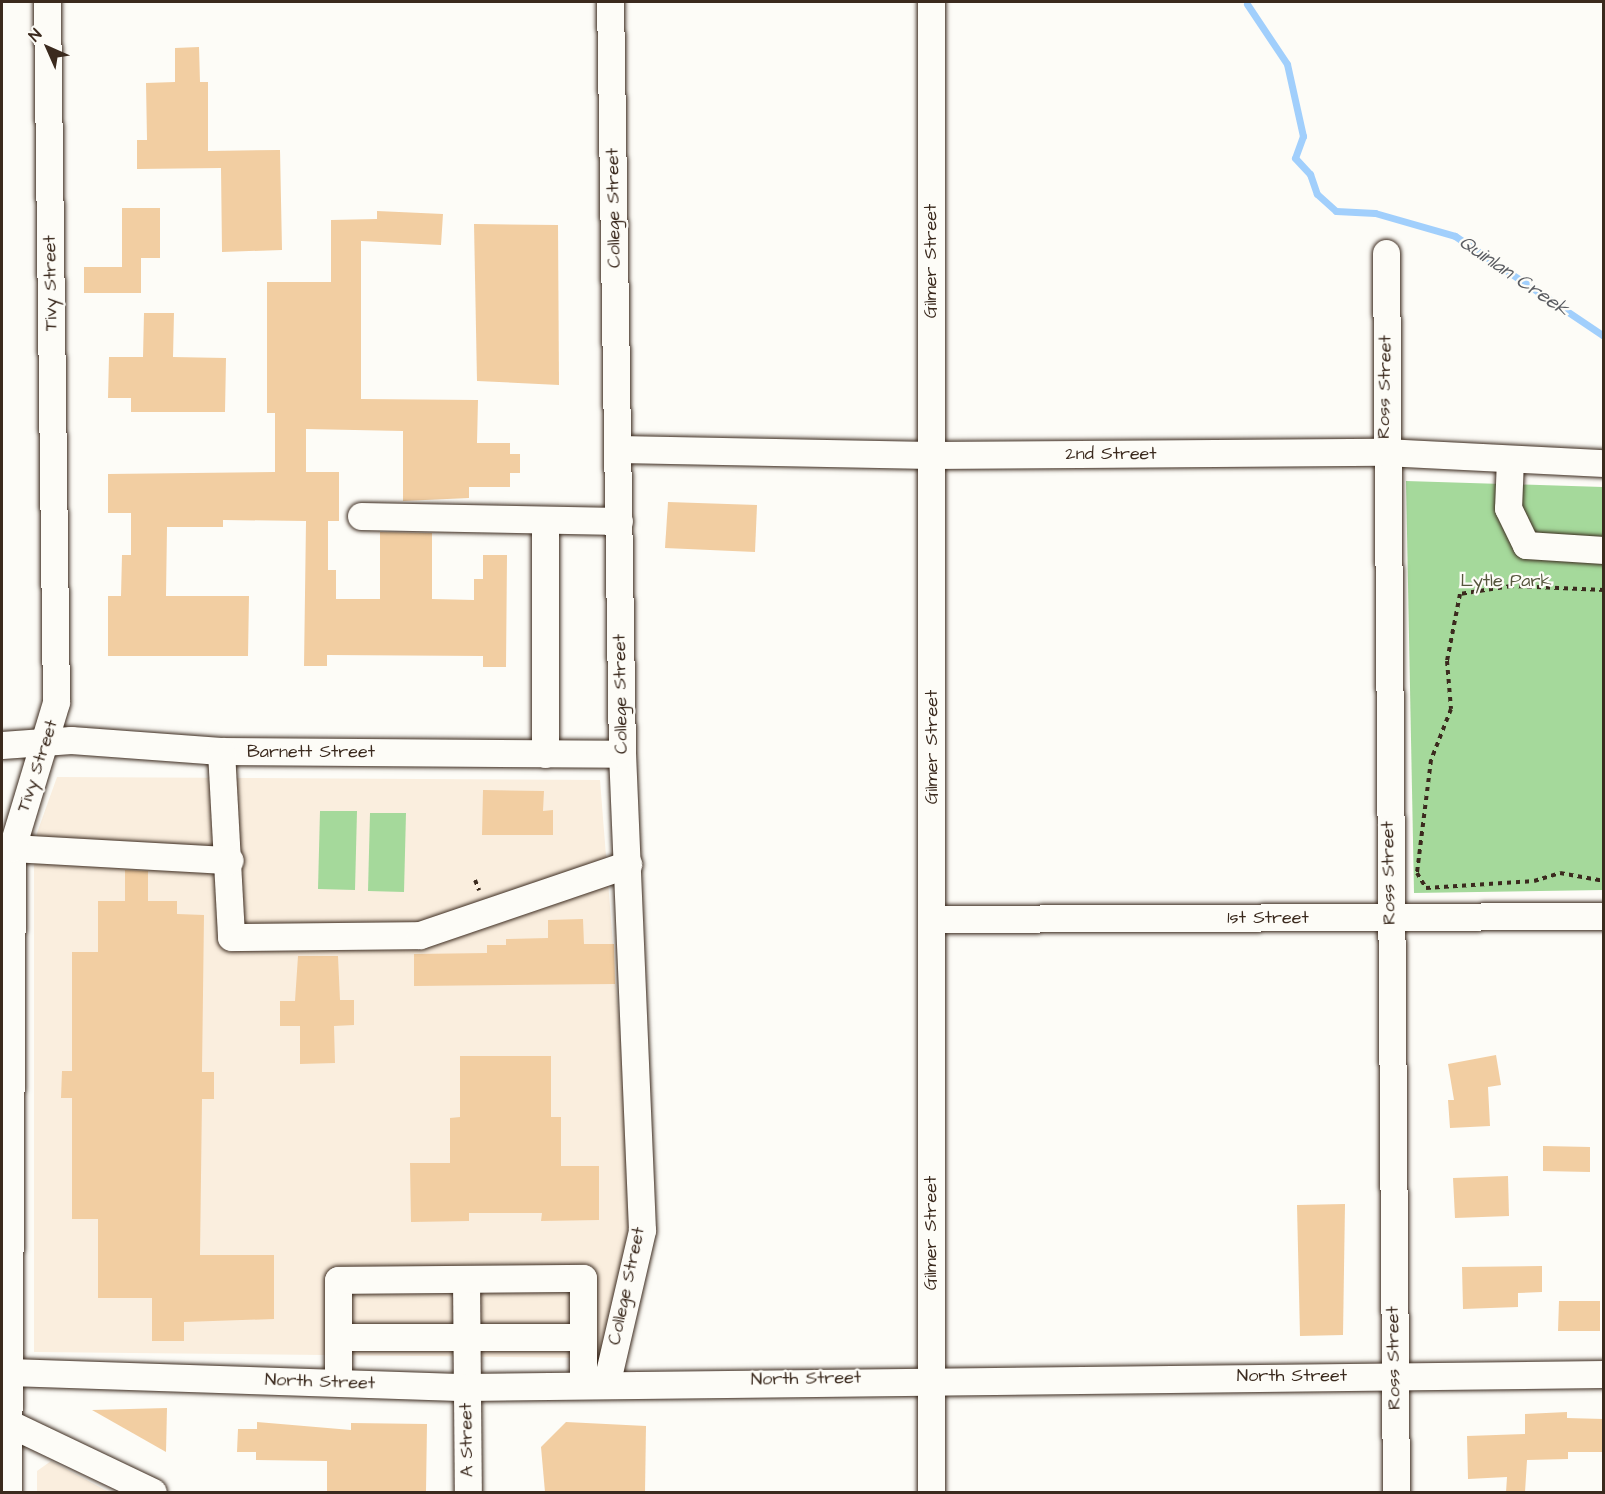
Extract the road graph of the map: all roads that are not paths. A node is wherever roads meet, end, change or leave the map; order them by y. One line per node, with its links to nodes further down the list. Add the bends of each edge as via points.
1 (47, 2): 15 (street, Tivy Street, via 56,702)
2 (610, 2): 5 (street, College Street)
3 (931, 2): 7 (street, Gilmer Street)
4 (1386, 252): 6 (street, Ross Street)
5 (618, 449): 7 (street, 2nd Street); 12 (street, College Street)
6 (1384, 452): 7 (street, 2nd Street); 8 (street, 2nd Street); 23 (street, Ross Street)
7 (932, 454): 24 (street, Gilmer Street)
8 (1510, 459): 9 (street, 2nd Street); 13 (street, via 1508,508 1526,545)
9 (1604, 463)
10 (362, 516): 11 (street)
11 (545, 520): 12 (street); 17 (street)
12 (619, 521): 18 (street, College Street)
13 (1604, 550)
14 (2, 746): 15 (street, Barnett Street)
15 (44, 746): 16 (street, Barnett Street, via 71,740); 19 (street, Tivy Street)
16 (221, 751): 17 (street, Barnett Street); 20 (street)
17 (544, 754): 18 (street, Barnett Street)
18 (622, 754): 21 (street, College Street)
19 (12, 848): 20 (street); 29 (street, Tivy Street)
20 (230, 860): 21 (street, via 231,937 420,935)
21 (627, 864): 34 (street, College Street, via 642,1230)
22 (1604, 916): 23 (street, 1st Street)
23 (1389, 918): 24 (street, 1st Street); 31 (street, Ross Street)
24 (932, 919): 32 (street, Gilmer Street)
25 (466, 1279): 26 (street, via 338,1280); 27 (street, A Street); 28 (street, via 583,1278)
26 (338, 1337): 27 (street); 33 (street)
27 (466, 1337): 28 (street); 35 (street, A Street)
28 (583, 1337): 34 (street)
29 (9, 1372): 33 (street, North Street); 36 (street, Tivy Street)
30 (1604, 1374): 31 (street, North Street)
31 (1394, 1375): 32 (street, North Street); 41 (street, Ross Street)
32 (931, 1378): 34 (street, North Street); 40 (street, Gilmer Street)
33 (338, 1382): 35 (street, North Street)
34 (595, 1382): 35 (street, North Street)
35 (466, 1387): 39 (street, A Street)
36 (5, 1421): 37 (street, Tivy Street); 38 (street)
37 (8, 1492)
38 (153, 1492)
39 (468, 1492)
40 (931, 1492)
41 (1396, 1492)

